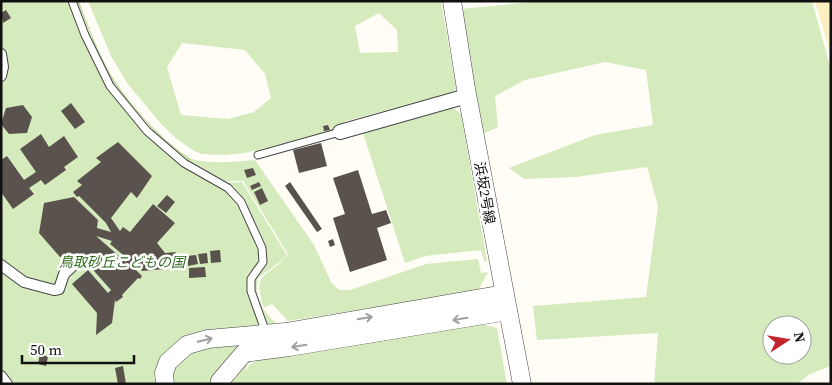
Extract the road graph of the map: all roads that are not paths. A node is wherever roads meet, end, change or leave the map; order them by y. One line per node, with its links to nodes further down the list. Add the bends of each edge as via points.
1 (72, 1): 11 (lane, via 110,86 147,132 184,163 228,188 241,202 262,248 263,262 251,279 251,291)
2 (452, 1): 5 (street, 浜坂2号線)
3 (1, 54): 4 (street, via 4,66)
4 (1, 76)
5 (467, 96): 6 (street); 10 (street, 浜坂2号線)
6 (340, 132): 7 (lane)
7 (258, 155)
8 (80, 259): 9 (street, via 64,274 60,289 54,290 24,282)
9 (1, 265)
10 (506, 302): 11 (street, one-way to 10); 15 (street, one-way to 15, via 289,347 244,353 220,381); 16 (street, 浜坂2号線)
11 (266, 334): 14 (street, one-way to 11, via 168,362 187,345 208,339)
12 (1, 376): 13 (street)
13 (7, 384)
14 (165, 384)
15 (222, 384)
16 (522, 384)

